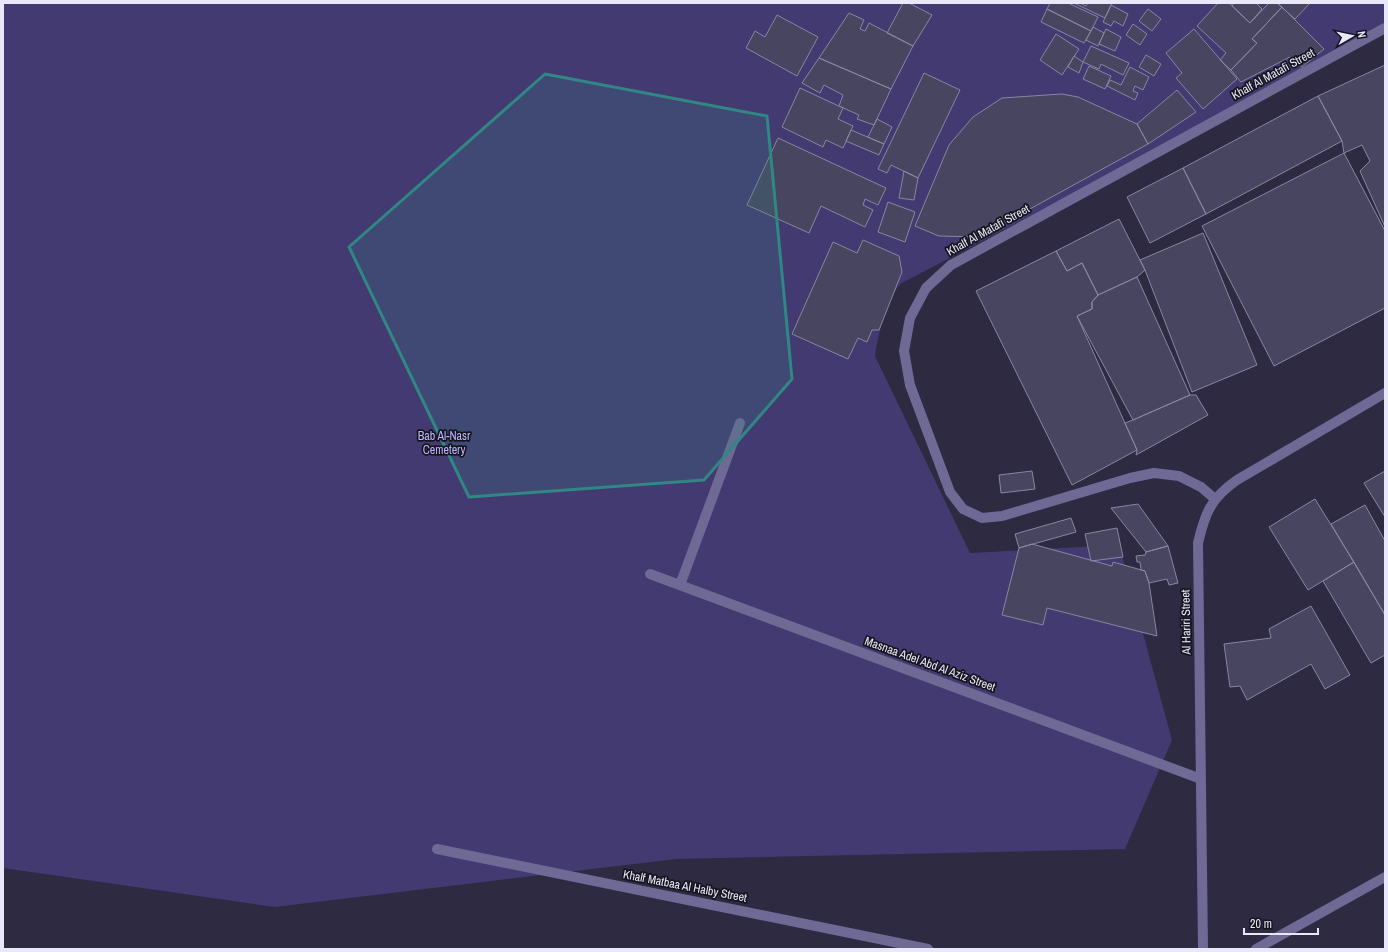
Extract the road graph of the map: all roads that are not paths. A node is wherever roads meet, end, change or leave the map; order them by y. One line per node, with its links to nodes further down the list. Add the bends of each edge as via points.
1 (1385, 28): 4 (street, Khalf Al Matafi Street, via 951,265 926,288 910,318 904,351 910,385 950,492 963,509 982,518 1002,516 1154,473 1179,476 1201,486)
2 (1385, 393): 4 (street, Al Hariri Street, via 1237,480)
3 (740, 423): 6 (street)
4 (1215, 499): 7 (street, Al Hariri Street, via 1203,520 1198,543)
5 (650, 574): 6 (street, Masnaa Adel Abd Al Aziz Street)
6 (680, 585): 7 (street, Masnaa Adel Abd Al Aziz Street)
7 (1201, 779): 11 (street, Al Hariri Street)
8 (437, 849): 10 (street, Khalf Matbaa Al Halby Street)
9 (1385, 877): 12 (street)
10 (928, 949)
11 (1203, 949)
12 (1256, 949)

